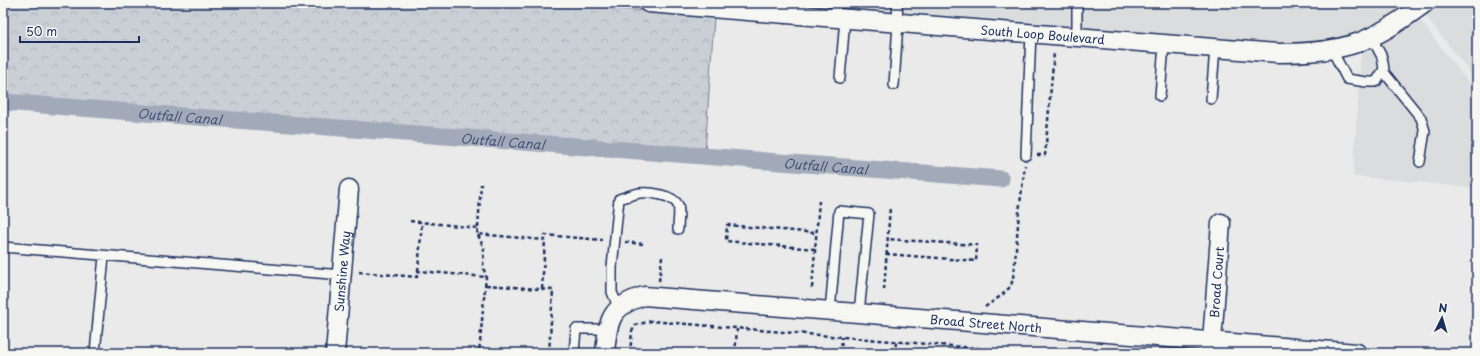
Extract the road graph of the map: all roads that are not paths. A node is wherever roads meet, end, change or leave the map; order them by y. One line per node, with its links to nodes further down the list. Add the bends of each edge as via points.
1 (648, 3): 4 (street, South Loop Boulevard)
2 (897, 3): 7 (lane)
3 (1077, 3): 9 (lane)
4 (724, 6): 6 (street, South Loop Boulevard)
5 (1414, 6): 10 (street, South Loop Boulevard)
6 (839, 13): 7 (street, South Loop Boulevard); 15 (lane)
7 (898, 23): 8 (street, South Loop Boulevard); 16 (lane)
8 (1031, 33): 9 (street, South Loop Boulevard); 19 (lane)
9 (1077, 37): 11 (street, South Loop Boulevard)
10 (1372, 38): 13 (street, South Loop Boulevard); 14 (lane, via 1382,57)
11 (1164, 44): 12 (street, South Loop Boulevard); 17 (lane)
12 (1215, 48): 13 (street, South Loop Boulevard, via 1278,53); 18 (lane)
13 (1332, 50): 14 (lane, via 1347,79 1376,82)
14 (1383, 71): 20 (lane, via 1421,118 1425,131)
15 (840, 78)
16 (894, 85)
17 (1160, 96)
18 (1210, 99)
19 (1026, 156)
20 (1420, 162)
21 (349, 189): 26 (street, Sunshine Way)
22 (1221, 223): 31 (street, Broad Court)
23 (678, 230): 27 (lane, via 677,203 660,195 641,193 619,199 612,292)
24 (3, 248): 25 (lane)
25 (104, 256): 26 (lane); 32 (lane)
26 (342, 273): 33 (street, Sunshine Way)
27 (619, 309): 28 (street, Broad Street North, via 631,300 644,296); 30 (street, via 612,316)
28 (830, 311): 29 (street, Broad Street North); 29 (lane, via 839,211 869,214)
29 (860, 313): 31 (street, Broad Street North)
30 (607, 329): 34 (lane, via 576,328); 35 (street)
31 (1212, 341): 36 (street, Broad Street North)
32 (96, 353)
33 (335, 353)
34 (574, 353)
35 (605, 353)
36 (1357, 353)

